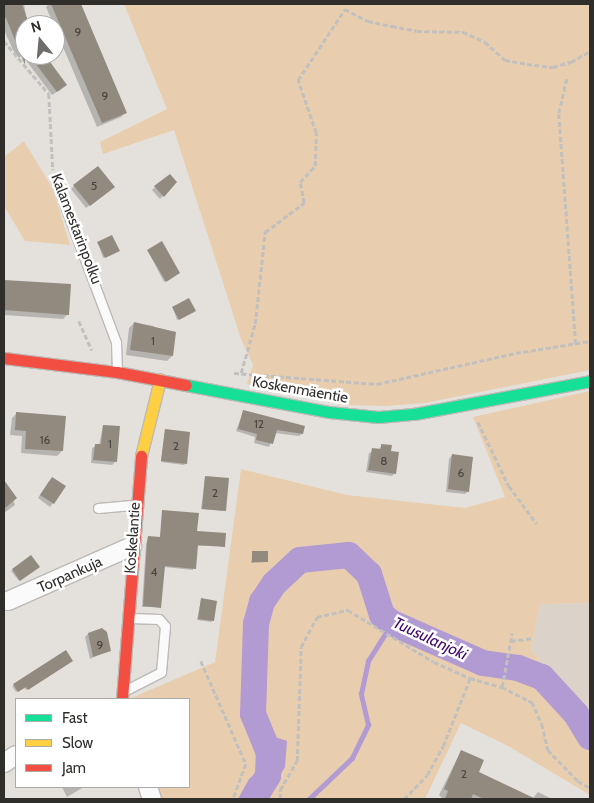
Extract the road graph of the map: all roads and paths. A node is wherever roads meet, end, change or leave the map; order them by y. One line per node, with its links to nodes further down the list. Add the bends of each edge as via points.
1 (4, 41): 4 (path, Kalamestarinpolku, via 50,94)
2 (590, 51): 12 (path, via 571,62 552,67 527,64 505,60 485,42 463,32 400,28 368,21 345,10 298,80 316,133 316,166 300,182 304,203 265,232 255,324)
3 (567, 79): 7 (path, via 559,114)
4 (54, 179): 10 (lane, Kalamestarinpolku, via 116,342)
5 (79, 321): 9 (path)
6 (590, 341): 7 (path, Koskenmäentie)
7 (576, 343): 12 (path, Koskenmäentie, via 377,384)
8 (4, 358): 10 (street, Koskenmäentie)
9 (96, 358)
10 (117, 372): 13 (street, Koskenmäentie)
11 (232, 373): 12 (path, Koskenmäentie)
12 (241, 374)
13 (160, 379): 15 (street, Koskenmäentie, via 329,412 378,417); 16 (street, Koskelantie, via 144,435)
14 (590, 381): 15 (street, Koskenmäentie)
15 (470, 404): 18 (path, via 509,486)
16 (135, 504): 17 (lane); 19 (street, Koskelantie)
17 (98, 508)
18 (536, 524)
19 (132, 546): 20 (street, Torpankuja); 21 (street, Koskelantie)
20 (8, 601)
21 (127, 617): 28 (street, Koskelantie); 28 (lane, via 163,622 161,672)
22 (512, 633): 24 (path)
23 (533, 638): 24 (path)
24 (510, 642): 27 (path)
25 (201, 661): 32 (path, via 246,764)
26 (470, 678): 27 (path); 33 (path, via 348,610 318,617 301,647 297,761 280,790); 34 (path, via 427,775)
27 (502, 687): 31 (path, via 532,702 542,724 548,750 578,781)
28 (117, 697)
29 (15, 756): 30 (street)
30 (4, 763)
31 (590, 788)
32 (233, 799)
33 (280, 799)
34 (404, 799)

